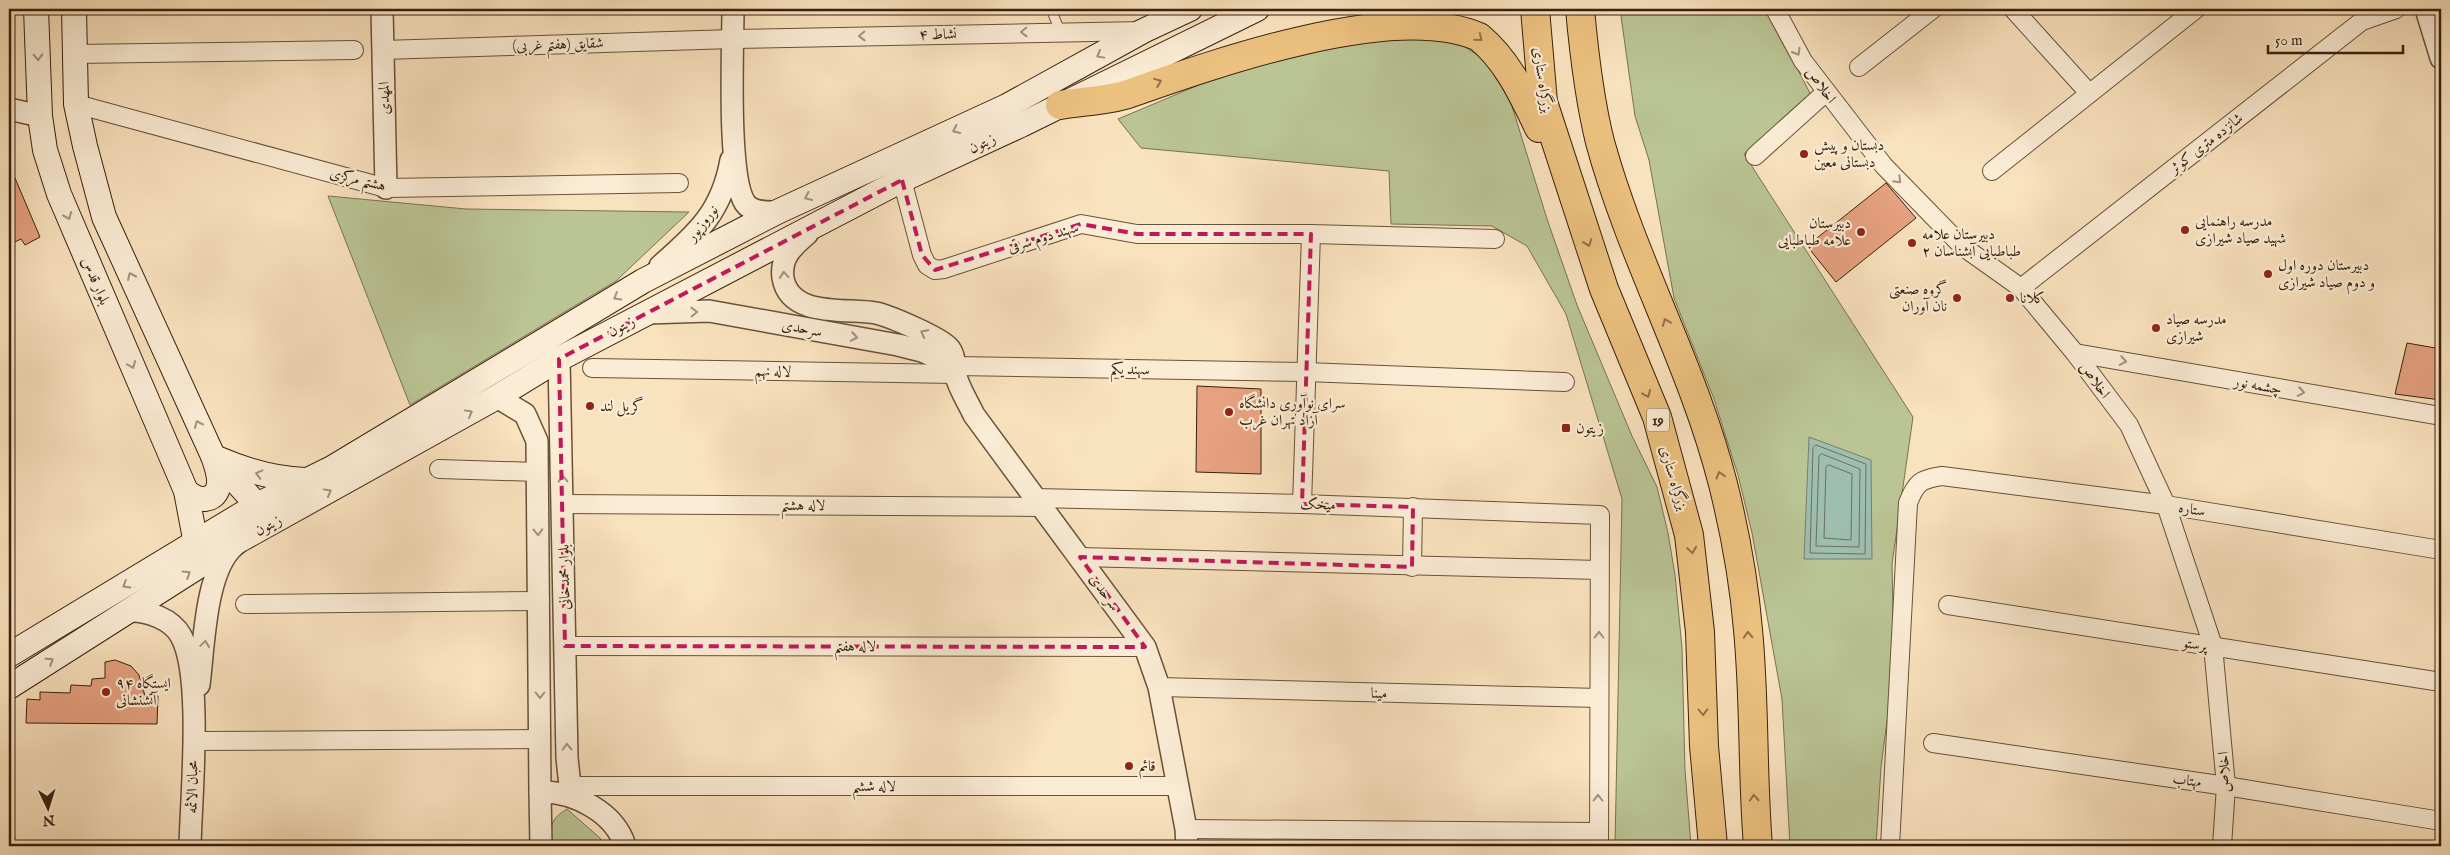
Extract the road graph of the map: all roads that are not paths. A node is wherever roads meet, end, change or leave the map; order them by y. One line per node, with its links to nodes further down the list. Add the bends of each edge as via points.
1 (36, 9): 31 (main road, بلوار قدس, one-way to 31)
2 (74, 9): 22 (main road)
3 (382, 9): 21 (street, المهدی)
4 (733, 9): 19 (street, نوروزپور)
5 (1051, 9): 17 (lane)
6 (1190, 9): 18 (main road, زیتون)
7 (1257, 9): 29 (main road, زیتون)
8 (1535, 9): 39 (highway, بزرگراه ستاری / 19, via 1543,102)
9 (1580, 9): 27 (highway)
10 (1596, 9): 27 (highway)
11 (1775, 9): 25 (street, اخلاص, one-way to 25, via 1803,61)
12 (1933, 9): 24 (street)
13 (2013, 9): 26 (street)
14 (2196, 9): 26 (street)
15 (2396, 9): 44 (street, شانزده متری کوثر, via 2362,20)
16 (2426, 9): 23 (street)
17 (1060, 31): 18 (street, نشاط ۴); 19 (street, نشاط ۴, one-way to 19)
18 (1143, 31): 38 (main road, زیتون, one-way to 38, via 1007,106)
19 (733, 39): 21 (street, شقایق (هفتم غربی)); 32 (street, نوروزپور)
20 (354, 50): 22 (street)
21 (383, 50): 37 (street, المهدی)
22 (74, 54): 28 (main road)
23 (2441, 58)
24 (1859, 67)
25 (1826, 92): 33 (street); 44 (street, اخلاص, one-way to 44, via 1884,166 1962,246)
26 (2089, 93): 34 (street)
27 (1590, 94): 99 (highway, one-way to 27, via 1748,630 1740,564 1723,484 1698,402 1613,183)
28 (76, 104): 37 (street, هشتم مرکزی); 55 (main road, one-way to 28, via 104,217)
29 (1060, 105): 35 (main road, زیتون); 39 (highway, one-way to 39, via 1125,95 1256,42 1318,24 1364,15 1400,13 1428,16 1456,23 1479,37 1500,57 1521,90)
30 (9, 109): 31 (street)
31 (40, 116): 59 (main road, بلوار قدس, one-way to 59, via 45,150 59,194)
32 (733, 147): 38 (street, نوروزپور, via 745,204 757,212); 43 (street, نوروزپور, via 727,184 715,209 697,234)
33 (1755, 156)
34 (1992, 171)
35 (902, 180): 40 (main road, زیتون); 41 (street, سهند دوم شرقی, via 922,255 935,270 1081,224 1137,234)
36 (679, 183): 37 (street, هشتم مرکزی)
37 (386, 188)
38 (776, 212): 43 (main road, زیتون)
39 (1578, 214): 98 (highway, بزرگراه ستاری / 19, one-way to 98, via 1604,289 1657,417 1689,535 1700,632 1704,746)
40 (818, 225): 45 (main road, زیتون); 49 (street, سرحدی, one-way to 40, via 948,347 923,332 877,314 811,307 790,294 783,277 784,258)
41 (1311, 234): 42 (street); 50 (street)
42 (1494, 239)
43 (643, 281): 58 (main road, زیتون, one-way to 58, via 391,434)
44 (2021, 288): 46 (street, اخلاص)
45 (645, 313): 47 (main road, زیتون); 49 (street, سرحدی, one-way to 49, via 709,311 898,345 922,351)
46 (2075, 353): 53 (street, چشمه نور, one-way to 53); 64 (street, اخلاص, via 2129,425)
47 (559, 358): 52 (main road, زیتون); 54 (street, بلوار محمدخانی)
48 (592, 368): 49 (street, لاله نهم)
49 (955, 370): 50 (street, سهند يكم); 60 (street, سرحدی, via 974,414)
50 (1306, 372): 51 (street, سهند يكم); 62 (street)
51 (1564, 382)
52 (497, 397): 56 (street, بلوار محمدخانی, via 525,414 537,441); 66 (main road, زیتون, one-way to 52)
53 (2441, 416)
54 (562, 453): 56 (street, via 553,445 545,445); 61 (street, بلوار محمدخانی, one-way to 54)
55 (213, 456): 58 (main road, one-way to 55, via 280,480 241,469); 59 (main road, via 219,480 215,493 201,500); 63 (main road)
56 (537, 462): 57 (street); 73 (street, بلوار محمدخانی, one-way to 73)
57 (439, 469)
58 (307, 480): 63 (main road, زیتون)
59 (186, 491): 68 (main road, بلوار قدس)
60 (1039, 502): 61 (street, لاله هشتم); 62 (street, میخک); 70 (street, سرحدی)
61 (564, 504): 77 (street, بلوار محمدخانی)
62 (1302, 504): 65 (street, میخک)
63 (257, 505): 66 (main road); 68 (main road, زیتون)
64 (2166, 505): 69 (street, ستاره); 78 (street, اخلاص); 100 (street, ستاره, via 1942,476 1923,479 1913,489 1908,502)
65 (1412, 507): 71 (street); 72 (street, میخک, via 1600,514)
66 (268, 526): 67 (main road, زیتون)
67 (240, 540): 76 (main road, زیتون, one-way to 67); 85 (street, one-way to 67, via 213,582 220,563)
68 (196, 544): 80 (main road, زیتون, one-way to 80)
69 (2441, 550)
70 (1080, 557): 71 (street); 79 (street, سرحدی)
71 (1412, 567): 72 (street)
72 (1599, 570): 84 (street, one-way to 72)
73 (540, 601): 74 (street); 86 (street, بلوار محمدخانی, one-way to 86)
74 (245, 604)
75 (1948, 604): 78 (street, پرستو)
76 (128, 611): 81 (main road, زیتون, one-way to 76); 85 (street, via 163,619 182,637 193,689)
77 (565, 646): 79 (street, لاله هفتم); 90 (street, بلوار محمدخانی, one-way to 77)
78 (2213, 646): 82 (street, پرستو); 89 (street, اخلاص)
79 (1145, 647): 83 (street, سرحدی)
80 (9, 654): 81 (main road)
81 (16, 682)
82 (2441, 682)
83 (1159, 687): 84 (street, مینا); 88 (street, سرحدی)
84 (1599, 698): 94 (street, one-way to 84)
85 (193, 734): 86 (street); 95 (street, محبان الائمه)
86 (540, 739): 91 (street, بلوار محمدخانی)
87 (1933, 743): 89 (street, مهتاب)
88 (1178, 786): 90 (street, لاله ششم); 93 (street, سرحدی)
89 (2226, 786): 92 (street, مهتاب); 101 (street, اخلاص)
90 (570, 791): 91 (street); 97 (street, via 613,824)
91 (540, 792): 96 (street, بلوار محمدخانی)
92 (2441, 821)
93 (1187, 838): 94 (street)
94 (1598, 839)
95 (190, 846)
96 (541, 846)
97 (625, 846)
98 (1713, 846)
99 (1758, 846)
100 (1890, 846)
101 (2222, 846)

